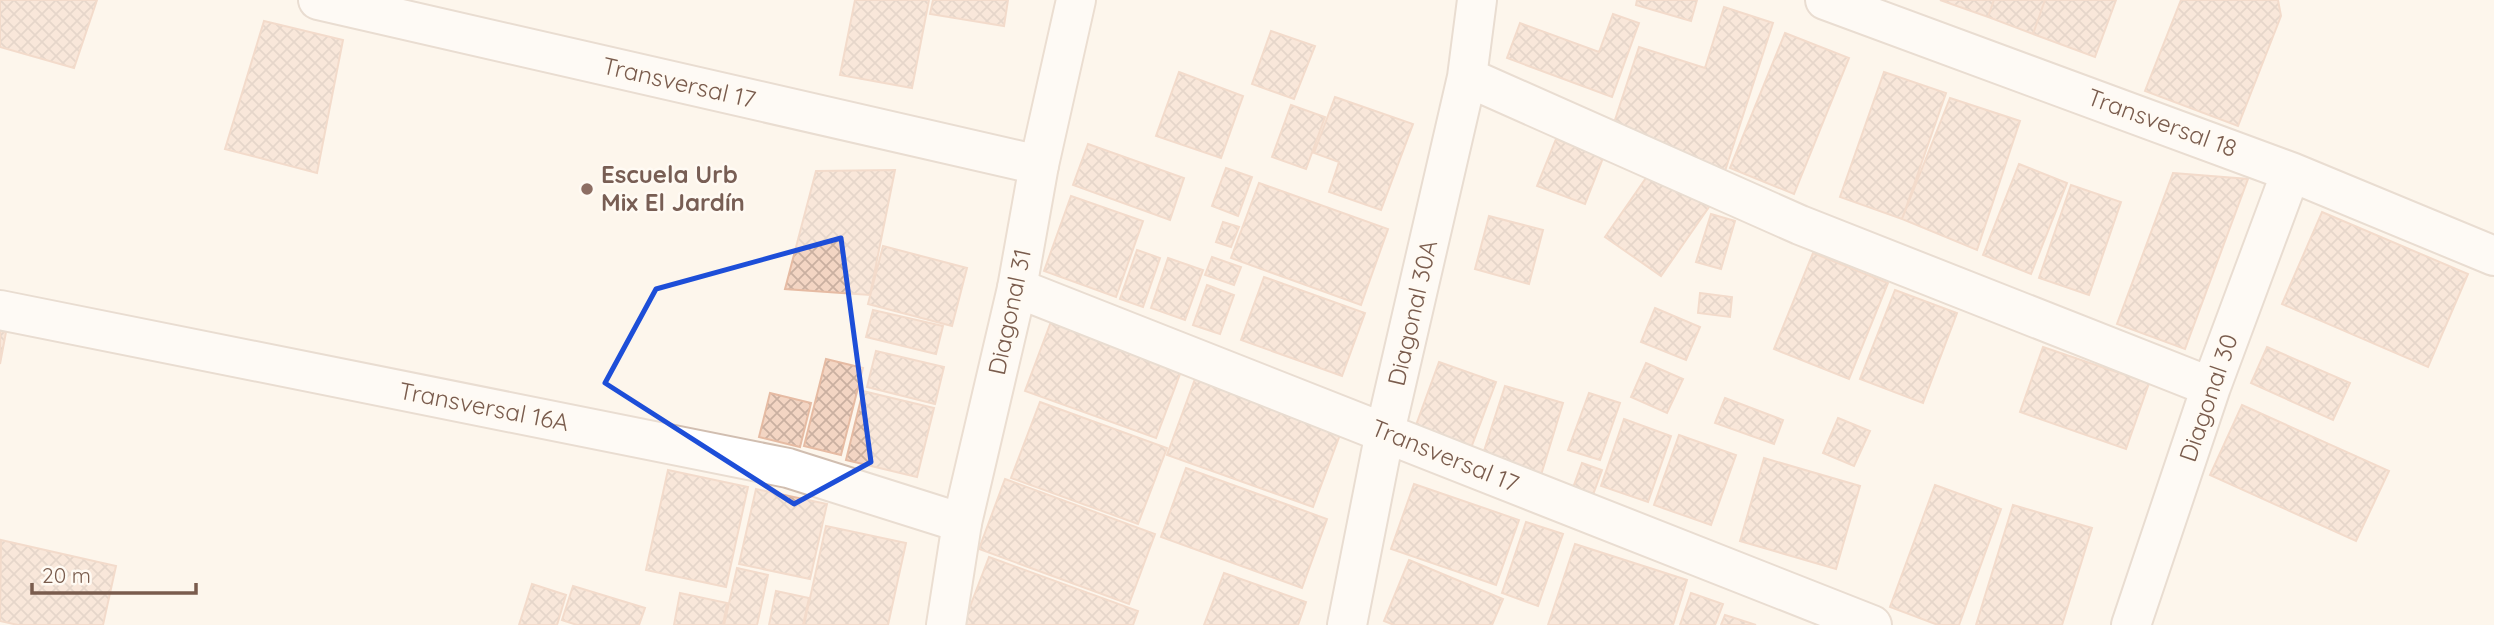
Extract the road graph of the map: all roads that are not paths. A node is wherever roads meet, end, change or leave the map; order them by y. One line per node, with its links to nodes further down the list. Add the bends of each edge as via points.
1 (318, 0): 6 (street, Transversal 17)
2 (1076, 0): 6 (street, Diagonal 31)
3 (1477, 0): 5 (street, Diagonal 30A)
4 (1825, 0): 7 (street, Transversal 18)
5 (1467, 77): 11 (street, via 1800,225); 12 (street, Diagonal 30A)
6 (1039, 165): 9 (street, Diagonal 31)
7 (2291, 172): 8 (street, Transversal 18); 11 (street, Diagonal 30)
8 (2494, 256)
9 (1017, 288): 12 (street, Transversal 17); 13 (street, Diagonal 31)
10 (0, 310): 13 (street, Transversal 16A, via 788,468)
11 (2211, 387): 17 (street, Diagonal 30)
12 (1385, 432): 15 (street, Diagonal 30A); 16 (street, Transversal 17)
13 (962, 523): 14 (street, Diagonal 31)
14 (946, 625)
15 (1347, 625)
16 (1872, 625)
17 (2130, 625)

